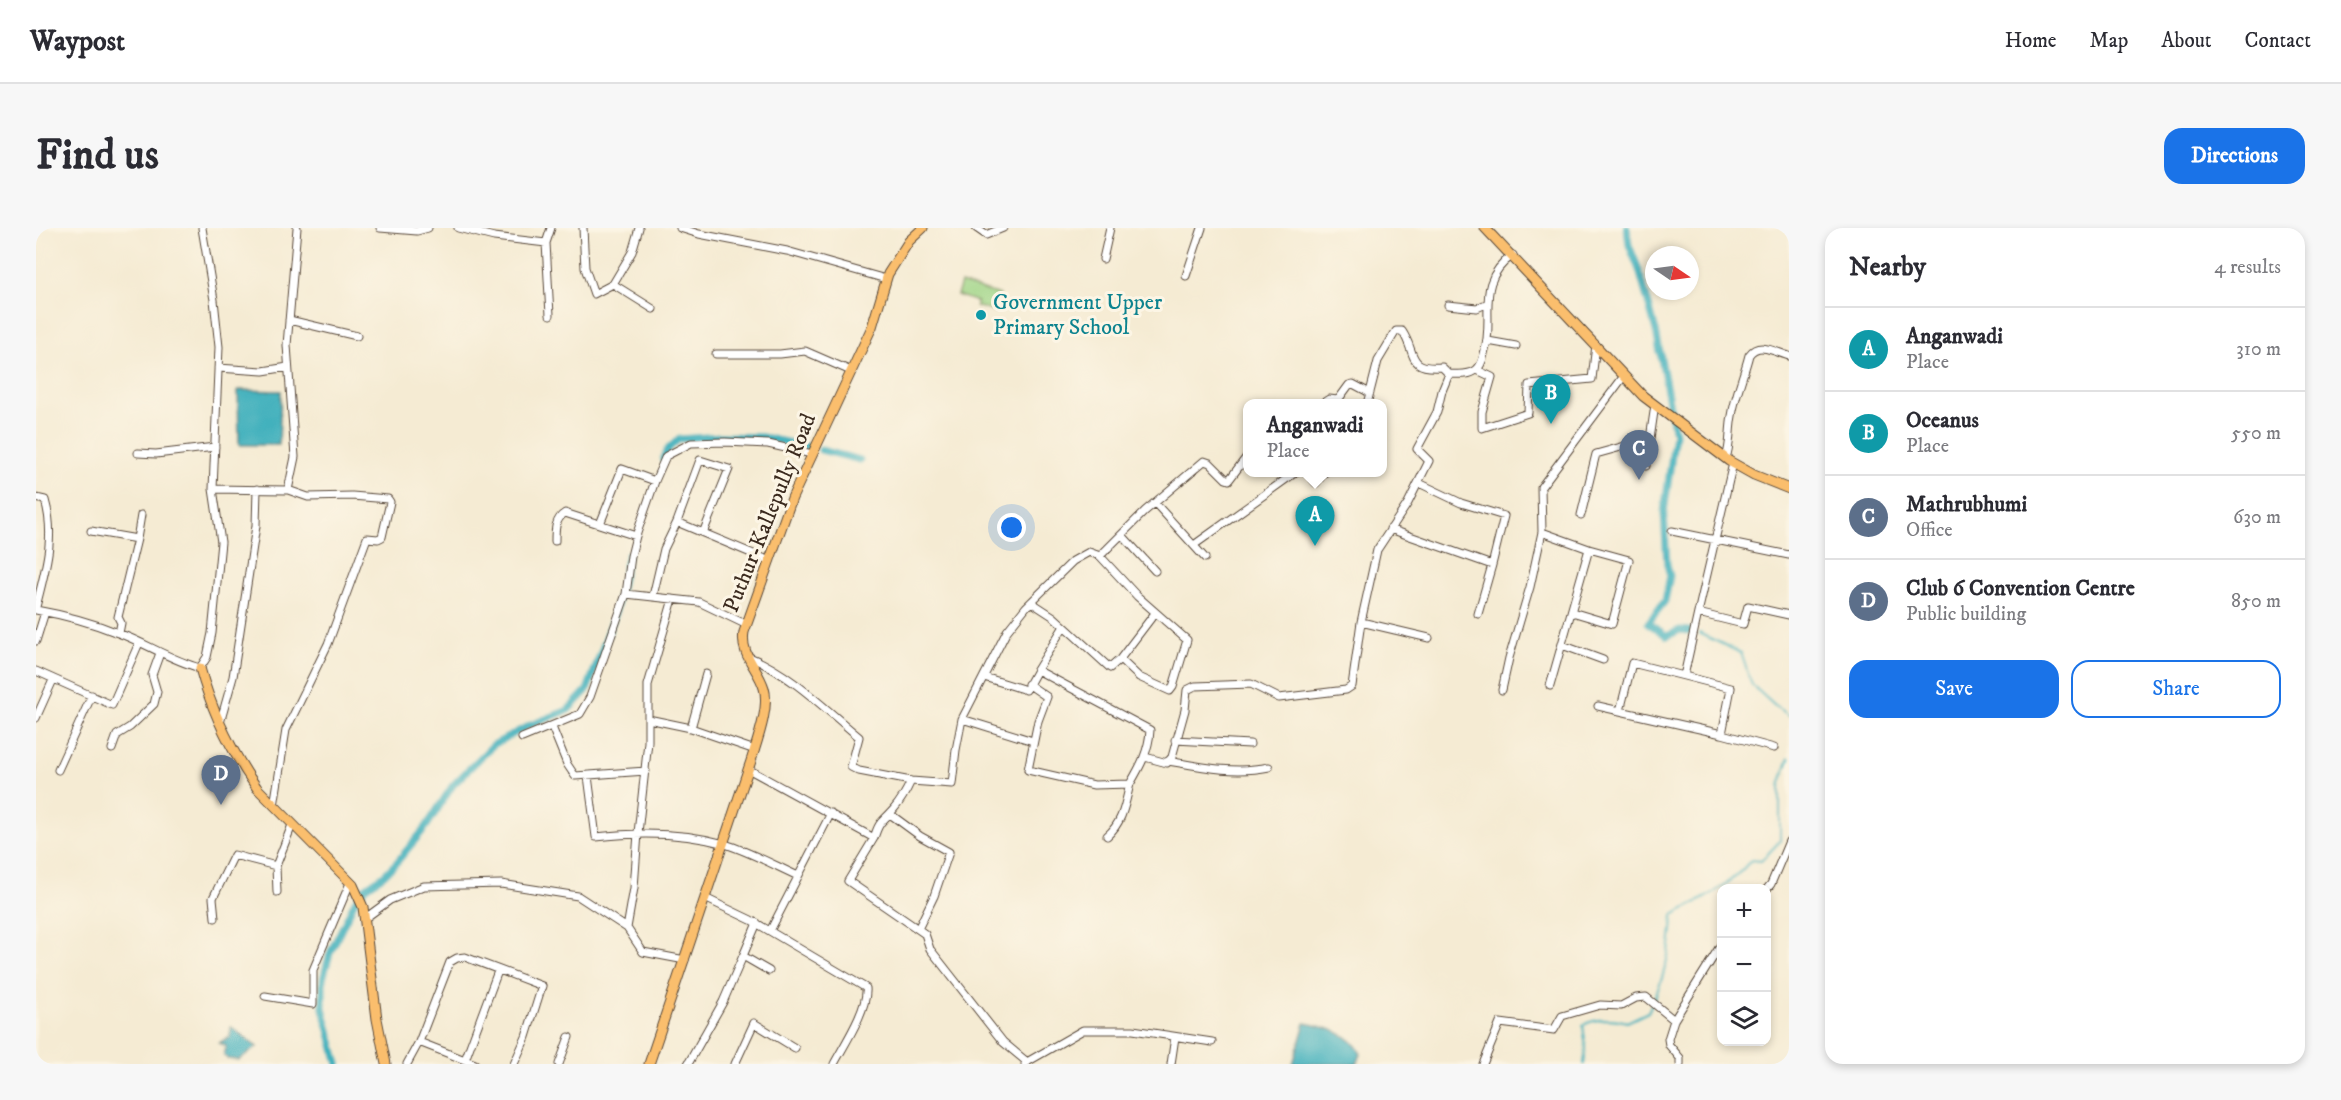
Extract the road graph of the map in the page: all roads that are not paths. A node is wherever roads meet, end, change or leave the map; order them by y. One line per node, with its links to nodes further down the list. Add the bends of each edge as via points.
1 (202, 228): 35 (street, via 214,300)
2 (297, 228): 27 (street)
3 (380, 228): 4 (street)
4 (428, 228)
5 (458, 228): 17 (street)
6 (551, 228): 17 (street)
7 (583, 228): 22 (street, via 585,268 594,294)
8 (639, 228): 22 (street, via 632,252)
9 (680, 228): 16 (street)
10 (923, 228): 21 (main road, Puthur-Kallepully Road, via 909,241)
11 (976, 228): 12 (street, via 986,235)
12 (1003, 228)
13 (1110, 228): 19 (street)
14 (1202, 228): 20 (street)
15 (1485, 228): 18 (main road)
16 (700, 231): 21 (street)
17 (546, 243): 26 (street)
18 (1512, 256): 23 (street, via 1500,264 1491,280); 30 (main road)
19 (1103, 259)
20 (1186, 276)
21 (886, 279): 37 (main road, Puthur-Kallepully Road, via 872,327)
22 (614, 284): 25 (street)
23 (1486, 304): 24 (street, via 1477,308); 29 (street)
24 (1448, 305)
25 (653, 309)
26 (550, 315)
27 (289, 320): 28 (street); 34 (street)
28 (357, 336)
29 (1488, 341): 31 (street); 36 (street)
30 (1596, 345): 36 (street, via 1592,379 1529,385 1528,412 1482,428 1482,412 1492,376); 39 (main road)
31 (1516, 346)
32 (716, 354): 37 (street, via 805,351)
33 (1789, 356): 48 (street, via 1760,346 1749,355 1731,417)
34 (288, 367): 35 (street, via 263,371); 59 (street, via 295,457)
35 (218, 368): 45 (street)
36 (1477, 370): 38 (street)
37 (851, 371): 47 (main road, Puthur-Kallepully Road)
38 (1449, 374): 40 (street, via 1442,367 1421,366 1413,360 1402,331 1396,331 1378,361); 55 (street, via 1437,412 1417,449 1429,461)
39 (1624, 376): 43 (main road); 69 (street, via 1540,487)
40 (1370, 393): 41 (street, via 1353,384); 42 (street)
41 (1340, 399)
42 (1368, 399)
43 (1656, 406): 44 (street); 48 (main road)
44 (1650, 439): 50 (street); 63 (street, via 1596,454)
45 (215, 447): 46 (street); 56 (street)
46 (138, 453)
47 (812, 454): 54 (street, via 768,444 691,443 666,456); 81 (main road, Puthur-Kallepully Road)
48 (1729, 461): 58 (main road); 74 (street)
49 (1243, 462): 61 (street, via 1229,480 1203,461)
50 (1646, 466)
51 (1289, 477): 76 (street)
52 (1311, 477): 53 (street, via 1316,483)
53 (1321, 477)
54 (655, 481): 65 (street, via 622,469); 72 (street)
55 (1419, 483): 66 (street); 82 (street, via 1461,503 1504,516)
56 (213, 489): 57 (street); 107 (street, via 221,542 212,633 207,657)
57 (257, 489): 59 (street); 123 (street, via 256,526 233,677)
58 (1789, 489)
59 (288, 490): 143 (street, via 308,497 352,496 390,502 382,537 367,538 328,644 286,730)
60 (36, 498): 88 (street, via 45,500 51,520)
61 (1155, 503): 71 (street); 76 (street)
62 (141, 515): 73 (street)
63 (1581, 515)
64 (677, 522): 70 (street); 70 (street, via 700,460 729,469); 85 (street, via 664,549)
65 (600, 524): 72 (street); 75 (street, via 563,513 555,528)
66 (1390, 529): 82 (street); 95 (street, via 1377,550)
67 (91, 531): 73 (street)
68 (1672, 531): 74 (street)
69 (1542, 532): 77 (street); 116 (street)
70 (703, 533): 81 (street)
71 (1122, 535): 79 (street); 83 (street)
72 (636, 536): 84 (street)
73 (137, 539): 98 (street, via 118,616)
74 (1715, 540): 78 (street); 92 (street)
75 (555, 541)
76 (1194, 545): 80 (street)
77 (1589, 549): 90 (street); 90 (street, via 1629,560 1612,624)
78 (1789, 555)
79 (1100, 556): 87 (street, via 1089,552 1073,561); 91 (street)
80 (1205, 558)
81 (770, 561): 96 (main road, Puthur-Kallepully Road)
82 (1492, 565): 93 (street)
83 (1155, 571)
84 (626, 594): 85 (street); 124 (street, via 590,697 580,714)
85 (653, 596): 86 (street)
86 (673, 599): 96 (street, via 699,603); 121 (street, via 648,685)
87 (1031, 602): 97 (street); 112 (street, via 1007,631)
88 (36, 609): 89 (street)
89 (45, 612): 98 (street); 100 (street)
90 (1572, 612): 102 (street)
91 (1155, 613): 105 (street); 105 (street, via 1187,640 1170,691 1139,677)
92 (1698, 613): 94 (street, via 1743,624 1748,606); 111 (street)
93 (1478, 614)
94 (1789, 615)
95 (1361, 622): 99 (street); 128 (street, via 1355,679 1346,690 1279,698 1251,684 1195,686 1187,690)
96 (747, 625): 104 (main road, Puthur-Kallepully Road, via 742,642)
97 (1064, 626): 105 (street, via 1110,668); 108 (street)
98 (119, 633): 101 (street)
99 (1429, 638)
100 (36, 641)
101 (140, 643): 103 (street); 117 (street, via 112,705)
102 (1562, 645): 106 (street); 115 (street)
103 (160, 653): 107 (street); 132 (street, via 152,675 157,692 154,704 117,735)
104 (747, 656): 133 (main road, Puthur-Kallepully Road, via 765,690 766,703); 141 (street, via 801,688 859,737 851,767)
105 (1120, 659)
106 (1603, 660)
107 (200, 668): 123 (main road, via 209,703)
108 (1037, 670): 114 (street); 134 (street, via 1150,730)
109 (36, 671): 113 (street)
110 (706, 674): 125 (street)
111 (1684, 676): 119 (street, via 1632,663); 126 (street, via 1731,688)
112 (984, 677): 114 (street, via 1026,690); 122 (street)
113 (53, 680): 117 (street); 120 (street)
114 (1029, 684): 129 (street, via 1047,697)
115 (1550, 686)
116 (1502, 690)
117 (92, 695): 138 (street)
118 (1598, 706): 119 (street)
119 (1620, 711): 126 (street)
120 (36, 718)
121 (648, 719): 125 (street); 139 (street)
122 (962, 719): 129 (street); 141 (street, via 952,784)
123 (220, 725): 143 (main road, via 244,771)
124 (552, 727): 127 (street); 140 (street, via 575,776)
125 (691, 728): 133 (street)
126 (1722, 734): 131 (street)
127 (522, 738)
128 (1175, 740): 130 (street); 135 (street)
129 (1033, 741): 142 (street, via 1029,770 1094,785)
130 (1250, 744)
131 (1774, 747)
132 (112, 749)
133 (755, 750): 137 (main road, Puthur-Kallepully Road)
134 (1145, 757): 135 (street); 142 (street)
135 (1168, 761): 136 (street, via 1251,771)
136 (1269, 767)
137 (748, 769): 144 (street); 151 (main road, Puthur-Kallepully Road)
138 (58, 770)
139 (645, 771): 140 (street); 147 (street)
140 (588, 776): 147 (street, via 596,837)
141 (911, 781): 145 (street)
142 (1130, 784): 148 (street, via 1118,827)
143 (274, 806): 146 (main road)
144 (831, 813): 149 (street); 154 (street)
145 (890, 814): 149 (street, via 883,818); 163 (street, via 949,852)
146 (292, 825): 153 (street); 155 (main road)
147 (638, 833): 151 (street); 162 (street)
148 (1107, 836)
149 (874, 838): 163 (street, via 849,881)
150 (1789, 841): 152 (street)
151 (724, 844): 154 (street); 158 (main road, Puthur-Kallepully Road)
152 (1787, 851): 156 (street)
153 (276, 866): 157 (street); 159 (street, via 234,855 213,898)
154 (798, 876): 164 (street)
155 (351, 884): 160 (main road, via 363,907); 170 (street, via 313,970 313,1004)
156 (1771, 884)
157 (277, 892)
158 (705, 898): 161 (street); 167 (main road, Puthur-Kallepully Road)
159 (215, 918)
160 (364, 919): 162 (street, via 390,900 424,886 501,884 578,896); 179 (main road)
161 (757, 923): 164 (street); 166 (street)
162 (627, 928): 167 (street, via 643,952)
163 (918, 929): 178 (street, via 1003,1042)
164 (770, 931): 187 (street, via 866,988 867,995)
165 (1717, 951): 171 (street)
166 (744, 956): 168 (street); 185 (street)
167 (685, 960): 184 (main road, Puthur-Kallepully Road)
168 (769, 970)
169 (498, 971): 174 (street, via 465,957 450,962); 177 (street); 182 (street, via 542,986)
170 (265, 996)
171 (1674, 1020): 189 (street, via 1646,997 1621,1006 1600,1005 1562,1016 1554,1030 1500,1023); 190 (street, via 1668,1039)
172 (1175, 1036): 175 (street); 178 (street, via 1133,1030 1083,1030); 188 (street)
173 (570, 1037): 183 (street)
174 (419, 1042): 177 (street); 180 (street)
175 (1212, 1042)
176 (795, 1048): 186 (street, via 754,1023)
177 (465, 1060): 181 (street)
178 (1026, 1063)
179 (386, 1064)
180 (407, 1064)
181 (475, 1064)
182 (514, 1064)
183 (559, 1064)
184 (649, 1064)
185 (688, 1064)
186 (735, 1064)
187 (834, 1064)
188 (1171, 1064)
189 (1483, 1064)
190 (1680, 1064)

